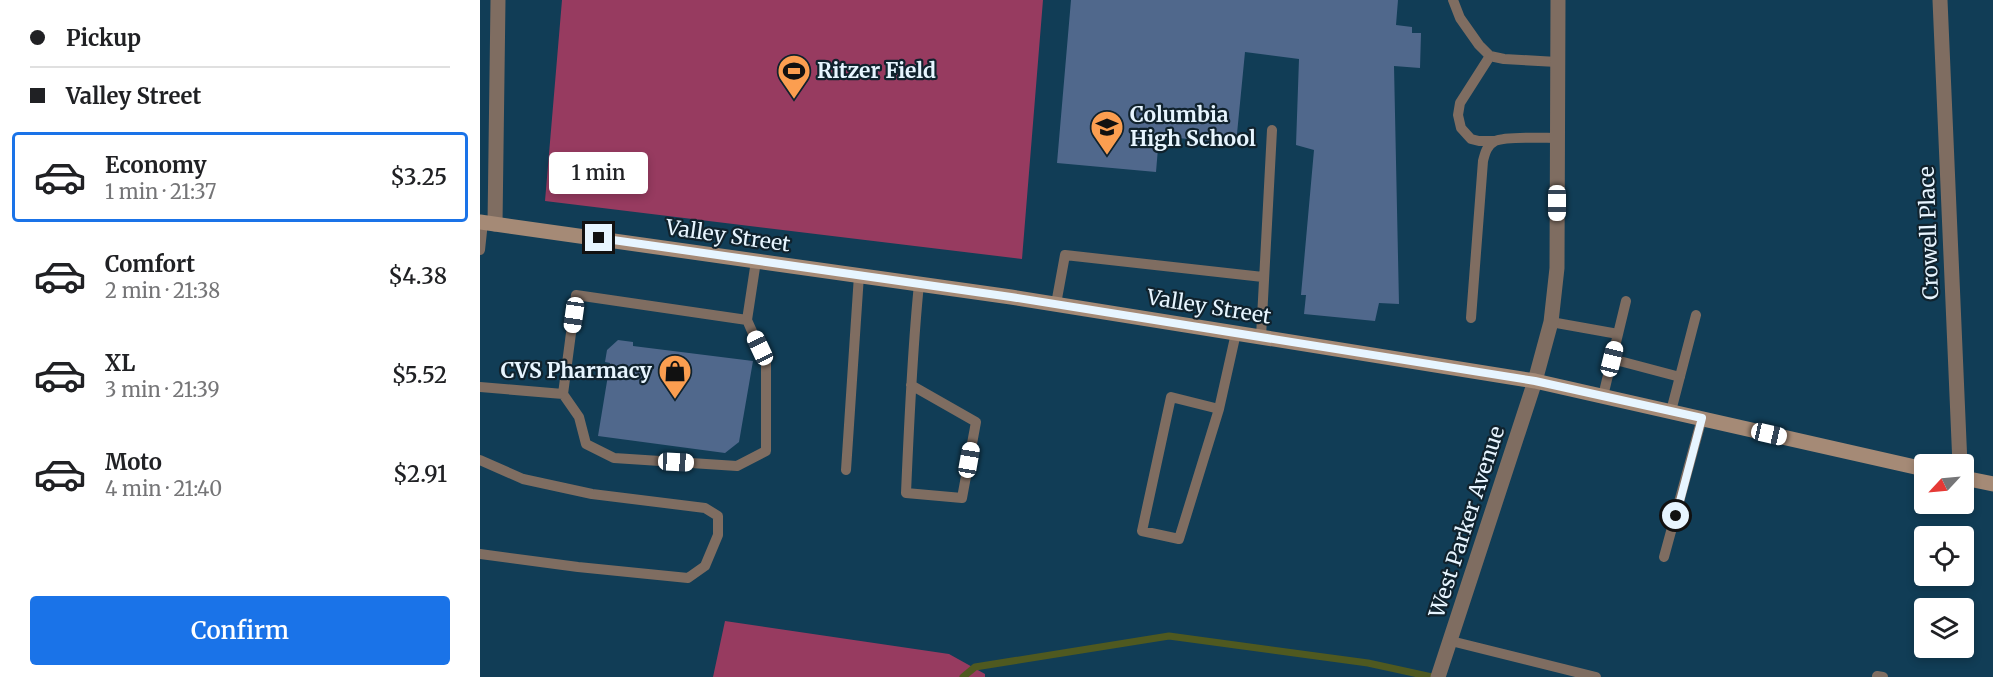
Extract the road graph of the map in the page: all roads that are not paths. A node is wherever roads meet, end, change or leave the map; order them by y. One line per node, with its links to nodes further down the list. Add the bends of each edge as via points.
1 (498, 0): 10 (street)
2 (1453, 0): 5 (lane, via 1463,24)
3 (1558, 0): 6 (street, West Parker Avenue)
4 (1940, 0): 35 (street, Crowell Place)
5 (1490, 56): 6 (lane); 9 (lane, via 1460,103 1458,115 1461,128 1471,139)
6 (1557, 62): 8 (street, West Parker Avenue)
7 (1272, 130): 14 (lane)
8 (1557, 138): 9 (lane); 21 (street, West Parker Avenue, via 1557,268)
9 (1494, 141): 19 (lane, via 1486,148 1483,161)
10 (486, 222): 11 (lane); 12 (main road, Valley Street)
11 (480, 250)
12 (756, 261): 13 (main road, Valley Street); 20 (lane)
13 (859, 275): 15 (main road, Valley Street); 38 (lane)
14 (1263, 277): 17 (lane, via 1065,255); 24 (lane)
15 (919, 284): 17 (main road, Valley Street); 28 (lane)
16 (1626, 301): 23 (lane)
17 (1056, 304): 22 (main road, Valley Street)
18 (1696, 315): 26 (lane)
19 (1471, 318)
20 (747, 320): 30 (lane, via 576,296); 30 (lane, via 766,363 766,451 737,466 614,458 585,444 579,417)
21 (1551, 322): 23 (lane); 27 (street, West Parker Avenue)
22 (1236, 333): 24 (main road, Valley Street); 32 (lane)
23 (1618, 334): 25 (lane)
24 (1261, 337): 27 (main road, Valley Street)
25 (1612, 359): 26 (lane); 31 (lane)
26 (1680, 377): 33 (lane)
27 (1535, 381): 31 (main road, Valley Street); 43 (street, West Parker Avenue)
28 (911, 385): 28 (lane, via 906,493 962,498 976,422)
29 (480, 387): 30 (lane)
30 (563, 394)
31 (1603, 396): 33 (main road, Valley Street)
32 (1219, 409): 32 (lane, via 1179,539 1142,531 1171,397)
33 (1671, 411): 34 (main road, Valley Street)
34 (1702, 418): 37 (main road, Valley Street); 42 (lane)
35 (1960, 454)
36 (480, 460): 41 (lane, via 523,479 592,494 705,508 718,516 718,535 705,566 688,578)
37 (1914, 467)
38 (846, 470)
39 (1974, 480): 40 (main road)
40 (1993, 484)
41 (480, 554)
42 (1664, 557)
43 (1451, 641): 44 (street, West Parker Avenue); 45 (lane)
44 (1438, 677)
45 (1596, 677)

